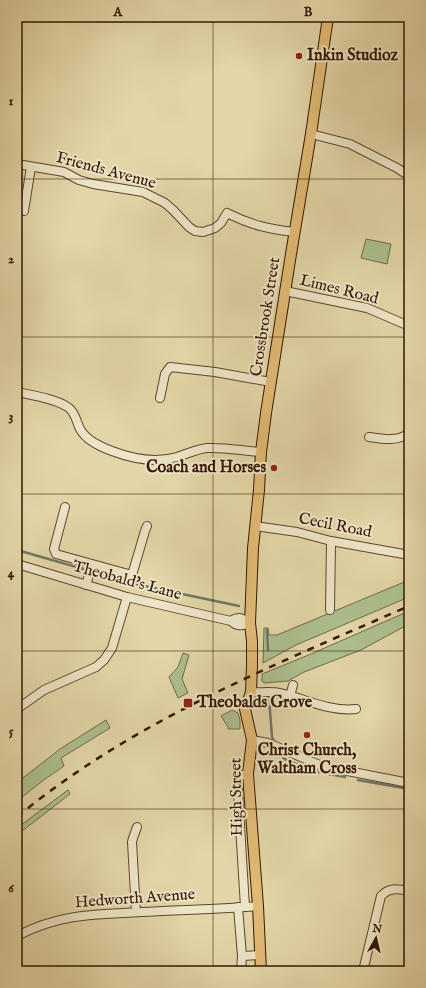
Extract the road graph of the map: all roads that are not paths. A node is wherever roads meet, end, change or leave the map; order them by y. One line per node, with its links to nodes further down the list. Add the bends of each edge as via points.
1 (328, 17): 2 (main road, Crossbrook Street)
2 (312, 134): 5 (street, via 350,144); 7 (main road, Crossbrook Street)
3 (17, 164): 4 (street, Friends Avenue)
4 (31, 167): 6 (street, Friends Avenue); 7 (street, Friends Avenue, via 64,172 93,184 143,192 165,203 195,230 204,232 215,228 227,213 262,227)
5 (409, 176)
6 (24, 211)
7 (294, 232): 8 (main road, Crossbrook Street)
8 (285, 291): 9 (street, Limes Road, via 367,308); 10 (main road, Crossbrook Street)
9 (409, 326)
10 (271, 382): 12 (street, via 170,367 165,374); 15 (main road, Crossbrook Street)
11 (17, 392): 15 (street, via 66,406 74,413 81,431 93,442 113,452 146,460 177,457 205,448)
12 (160, 398)
13 (409, 433): 14 (street, via 396,439)
14 (369, 437)
15 (261, 452): 18 (main road, Crossbrook Street)
16 (65, 507): 22 (street, via 54,549 56,554)
17 (147, 526): 22 (street, via 132,575)
18 (256, 526): 19 (street, Cecil Road, via 297,532); 26 (main road, Crossbrook Street)
19 (331, 541): 20 (street, Cecil Road); 25 (street)
20 (409, 555)
21 (17, 564): 23 (street, Theobald's Lane)
22 (90, 570): 23 (street)
23 (86, 585): 24 (street, Theobald's Lane)
24 (127, 597): 26 (street, Theobald's Lane, via 231,621 240,626); 30 (street, via 112,648 104,660 54,685)
25 (330, 610)
26 (250, 623): 28 (main road, High Street, via 253,646)
27 (293, 685): 29 (street)
28 (250, 692): 29 (street, via 276,692); 32 (main road, High Street, via 245,709)
29 (290, 696): 31 (street, via 344,710)
30 (17, 709)
31 (356, 709)
32 (252, 740): 33 (main road, High Street); 34 (street, via 263,741 322,766)
33 (248, 774): 37 (main road, High Street); 38 (street, via 237,776)
34 (409, 783)
35 (137, 827): 39 (street, via 132,842)
36 (409, 891): 45 (street, via 393,889 381,896)
37 (258, 906): 38 (street, Hedworth Avenue); 42 (main road, High Street)
38 (241, 907): 39 (street, Hedworth Avenue); 41 (street)
39 (136, 912): 40 (street, Hedworth Avenue, via 91,914 61,919)
40 (17, 936)
41 (242, 956): 42 (street); 43 (street)
42 (260, 956): 44 (main road, High Street)
43 (241, 971)
44 (261, 971)
45 (363, 971)

